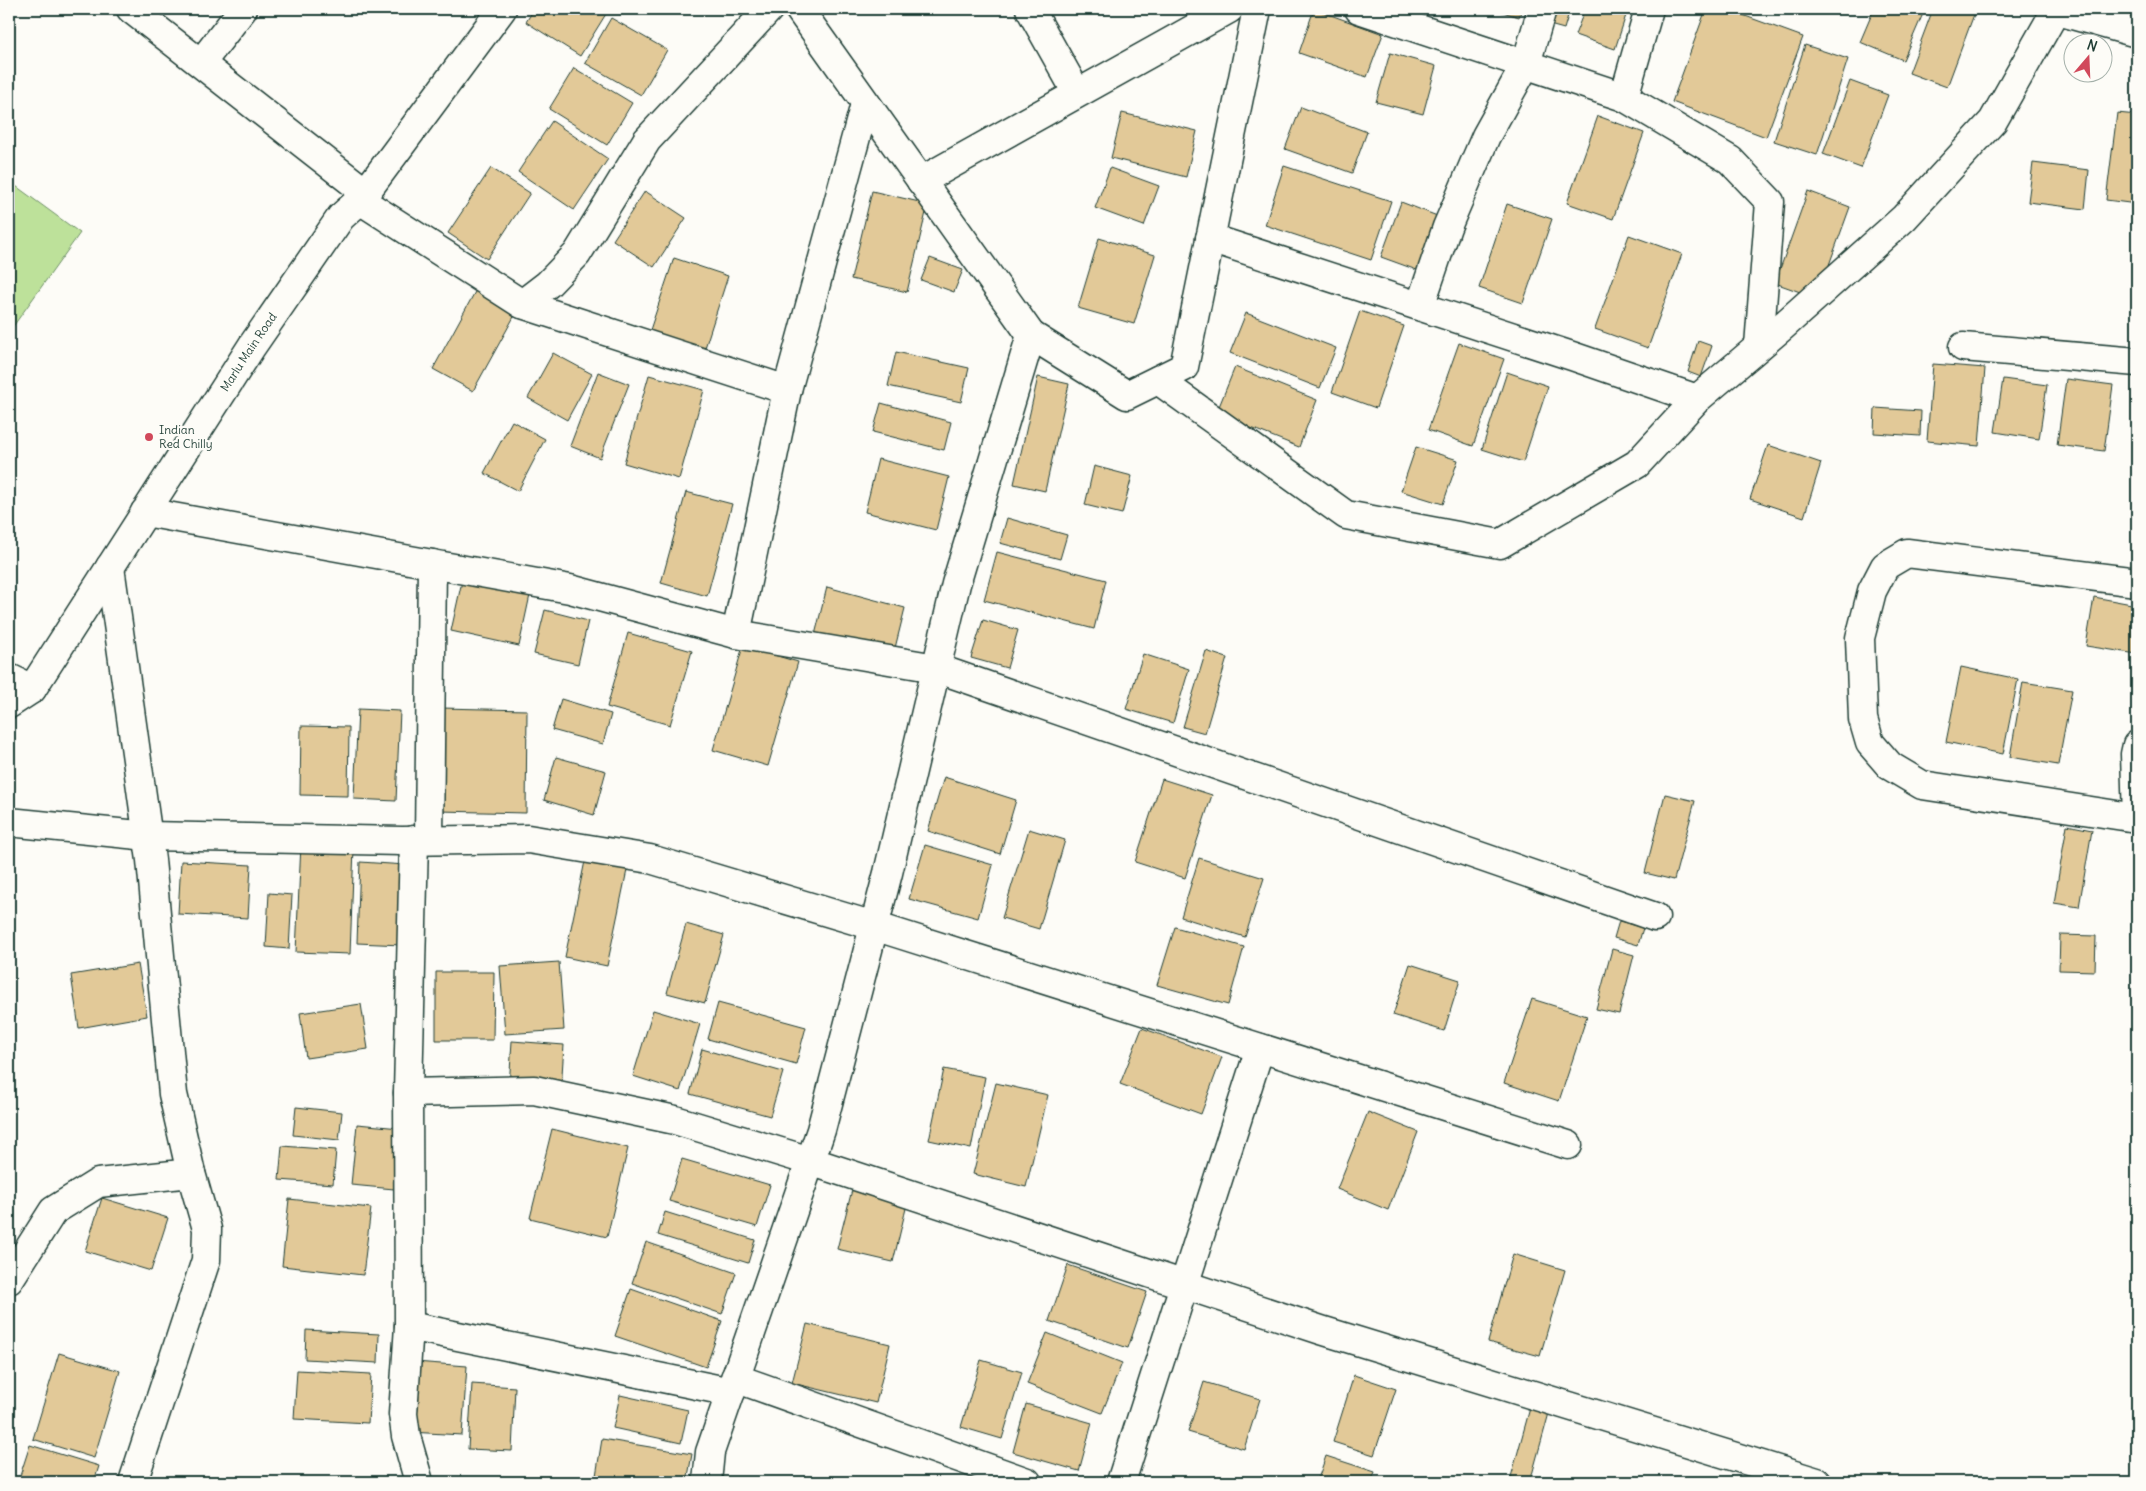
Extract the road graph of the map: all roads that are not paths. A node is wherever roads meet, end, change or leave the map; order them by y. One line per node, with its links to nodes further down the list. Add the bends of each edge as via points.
1 (131, 9): 14 (street)
2 (242, 9): 14 (street)
3 (502, 9): 20 (street, Marlu Main Road)
4 (769, 9): 22 (street, via 647,140 577,254 548,284)
5 (799, 9): 18 (street)
6 (1030, 9): 16 (street)
7 (1229, 9): 16 (street)
8 (1258, 9): 21 (street)
9 (1359, 9): 15 (street)
10 (1542, 9): 15 (street)
11 (1649, 9): 17 (street)
12 (2054, 10): 13 (street); 25 (street, via 1993,121 1904,218)
13 (2137, 32)
14 (201, 63): 20 (street)
15 (1526, 64): 17 (street); 23 (street, via 1486,136)
16 (1077, 93): 19 (street)
17 (1624, 97): 25 (street, via 1730,160 1770,202)
18 (866, 104): 19 (street); 29 (street)
19 (921, 181): 24 (street)
20 (363, 196): 22 (street); 31 (street, Marlu Main Road, via 341,217 257,338)
21 (1210, 238): 23 (street); 28 (street, via 1184,367)
22 (522, 304): 29 (street)
23 (1420, 306): 30 (street)
24 (1030, 335): 28 (street, via 1127,395); 36 (street, via 956,584)
25 (1759, 346): 30 (street)
26 (1963, 347): 27 (street)
27 (2137, 362)
28 (1158, 380): 30 (street, via 1346,515 1500,544 1637,464)
29 (787, 390): 35 (street)
30 (1697, 399)
31 (145, 512): 32 (street); 33 (street, Marlu Main Road)
32 (432, 564): 35 (street, via 570,589); 43 (street)
33 (110, 567): 37 (street, Marlu Main Road); 42 (street)
34 (2137, 582): 40 (street, via 1907,554 1885,566 1872,590 1860,638 1863,719 1870,743 1890,766 1922,785)
35 (736, 634): 36 (street)
36 (936, 668): 44 (street); 45 (street)
37 (21, 683): 38 (street, Marlu Main Road)
38 (9, 704)
39 (2137, 745): 40 (street)
40 (2137, 818)
41 (9, 822): 42 (street)
42 (148, 836): 43 (street); 50 (street, via 173,1094)
43 (422, 840): 45 (street, via 528,839 650,859); 47 (street)
44 (1655, 917)
45 (874, 926): 46 (street); 49 (street)
46 (1260, 1048): 48 (street); 52 (street)
47 (408, 1093): 49 (street, via 534,1090 675,1120); 53 (street)
48 (1568, 1145)
49 (810, 1161): 52 (street); 54 (street)
50 (191, 1173): 51 (street, via 98,1183 53,1211); 55 (street, via 207,1229 206,1260)
51 (9, 1280)
52 (1184, 1284): 59 (street); 60 (street, via 1538,1398)
53 (409, 1326): 54 (street); 56 (street, via 403,1414)
54 (733, 1385): 57 (street, via 710,1452); 58 (street)
55 (133, 1482)
56 (419, 1482)
57 (707, 1482)
58 (1028, 1482)
59 (1121, 1482)
60 (1817, 1482)

